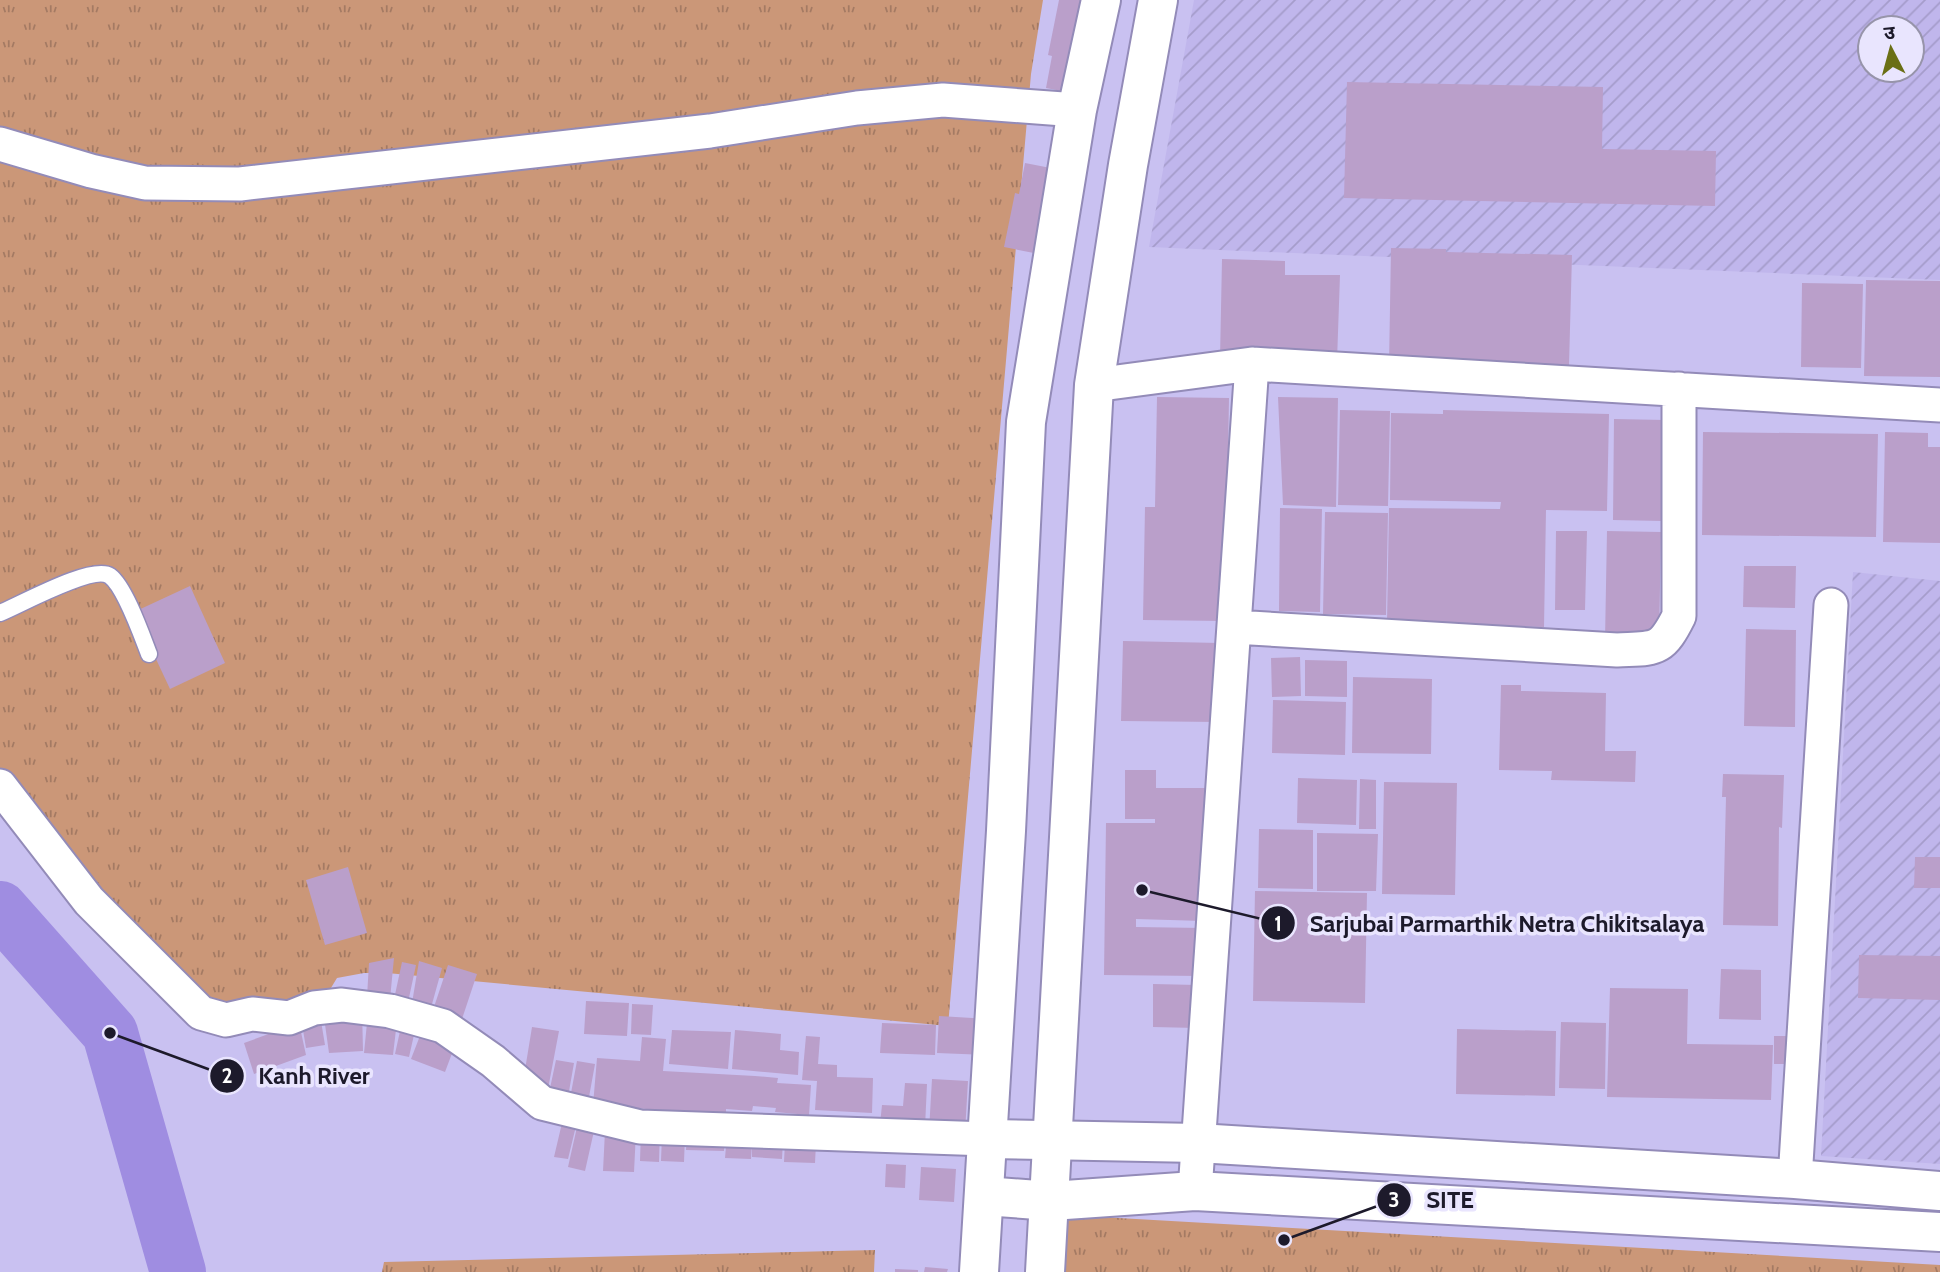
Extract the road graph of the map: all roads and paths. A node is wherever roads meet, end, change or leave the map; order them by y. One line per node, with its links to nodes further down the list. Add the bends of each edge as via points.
1 (1101, 0): 3 (main road)
2 (1158, 0): 6 (main road)
3 (1077, 110): 4 (street, via 943,100 240,184 145,183); 14 (main road, via 1026,422)
4 (0, 144)
5 (1252, 364): 6 (street); 7 (street); 11 (street)
6 (1094, 386): 15 (main road)
7 (1679, 389): 8 (street); 11 (street, via 1679,615 1667,639 1651,648 1617,650)
8 (1940, 405)
9 (1831, 605): 17 (street)
10 (0, 613): 12 (lane, via 83,576 102,573 120,587)
11 (1234, 626): 16 (street)
12 (149, 653)
13 (0, 786): 14 (street, via 89,901 201,1013 226,1020 252,1014 289,1018 314,1008 342,1005 390,1011 443,1026 542,1103 640,1128)
14 (988, 1139): 15 (main road); 20 (main road)
15 (1052, 1141): 16 (main road); 21 (main road)
16 (1198, 1143): 17 (main road); 18 (street)
17 (1795, 1179): 19 (main road)
18 (1195, 1191): 21 (main road); 22 (main road)
19 (1940, 1191)
20 (984, 1196): 21 (main road); 23 (main road)
21 (1051, 1201): 24 (main road)
22 (1940, 1232)
23 (979, 1272)
24 (1045, 1272)

